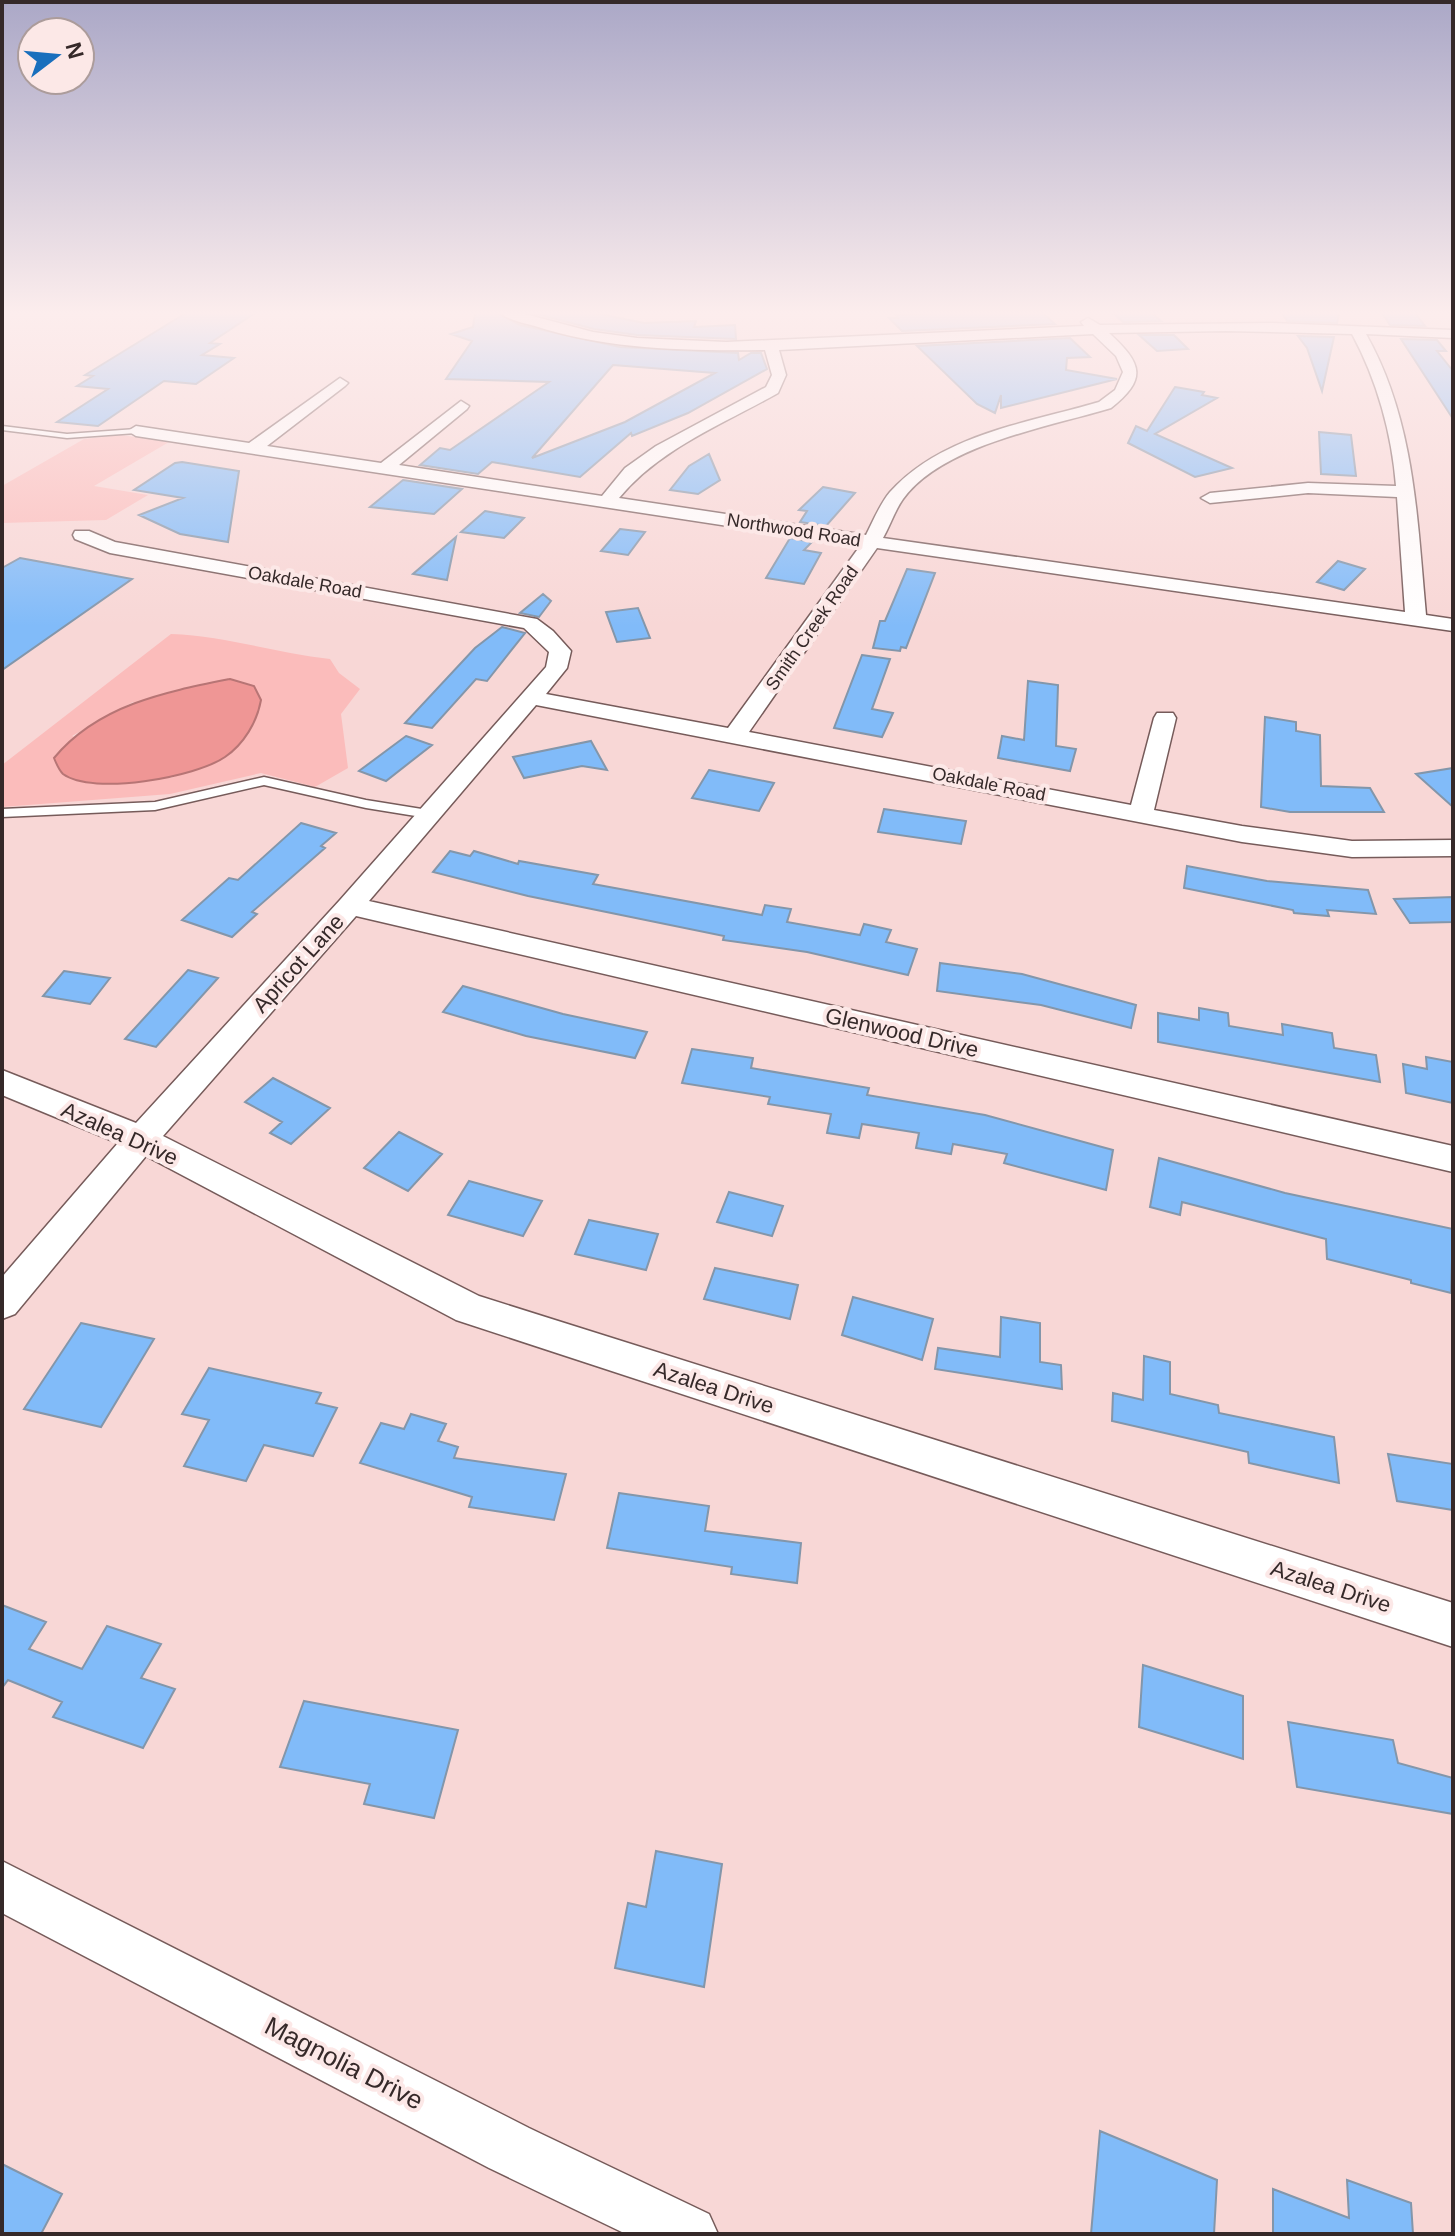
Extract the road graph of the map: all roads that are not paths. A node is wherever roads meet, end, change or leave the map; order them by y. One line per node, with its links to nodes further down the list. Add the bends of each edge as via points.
1 (294, 417): 8 (street)
2 (447, 417): 9 (street)
3 (722, 417): 12 (street, via 631,472)
4 (1064, 417): 14 (street, Smith Creek Road, via 955,450 922,470 895,497)
5 (1393, 417): 10 (street, via 1402,454)
6 (2, 428): 7 (lane, via 67,436)
7 (136, 431): 8 (street, Northwood Road)
8 (253, 448): 9 (street, Northwood Road)
9 (384, 469): 12 (street, Northwood Road)
10 (1403, 492): 11 (street, via 1308,488); 15 (street)
11 (1210, 498)
12 (607, 501): 14 (street, Northwood Road)
13 (82, 535): 16 (street, Oakdale Road, via 110,547)
14 (872, 542): 15 (street, Northwood Road); 20 (street, Smith Creek Road)
15 (1416, 619): 17 (street, Northwood Road)
16 (530, 623): 18 (street, Apricot Lane, via 560,651 556,668)
17 (1453, 625)
18 (528, 697): 20 (street, Oakdale Road); 23 (street, Apricot Lane)
19 (1165, 718): 22 (street)
20 (736, 734): 22 (street, Oakdale Road)
21 (2, 813): 23 (lane, via 155,806 264,781)
22 (1141, 813): 24 (street, Oakdale Road, via 1352,849)
23 (428, 814): 25 (street, Apricot Lane)
24 (1453, 848)
25 (350, 906): 27 (street, Apricot Lane); 28 (street, Glenwood Drive)
26 (2, 1082): 27 (street, Azalea Drive)
27 (141, 1139): 29 (street, Apricot Lane); 30 (street, Azalea Drive, via 469,1309)
28 (1453, 1159)
29 (2, 1303)
30 (1453, 1625)
31 (2, 1886): 32 (street, Magnolia Drive, via 509,2148)
32 (689, 2234)

